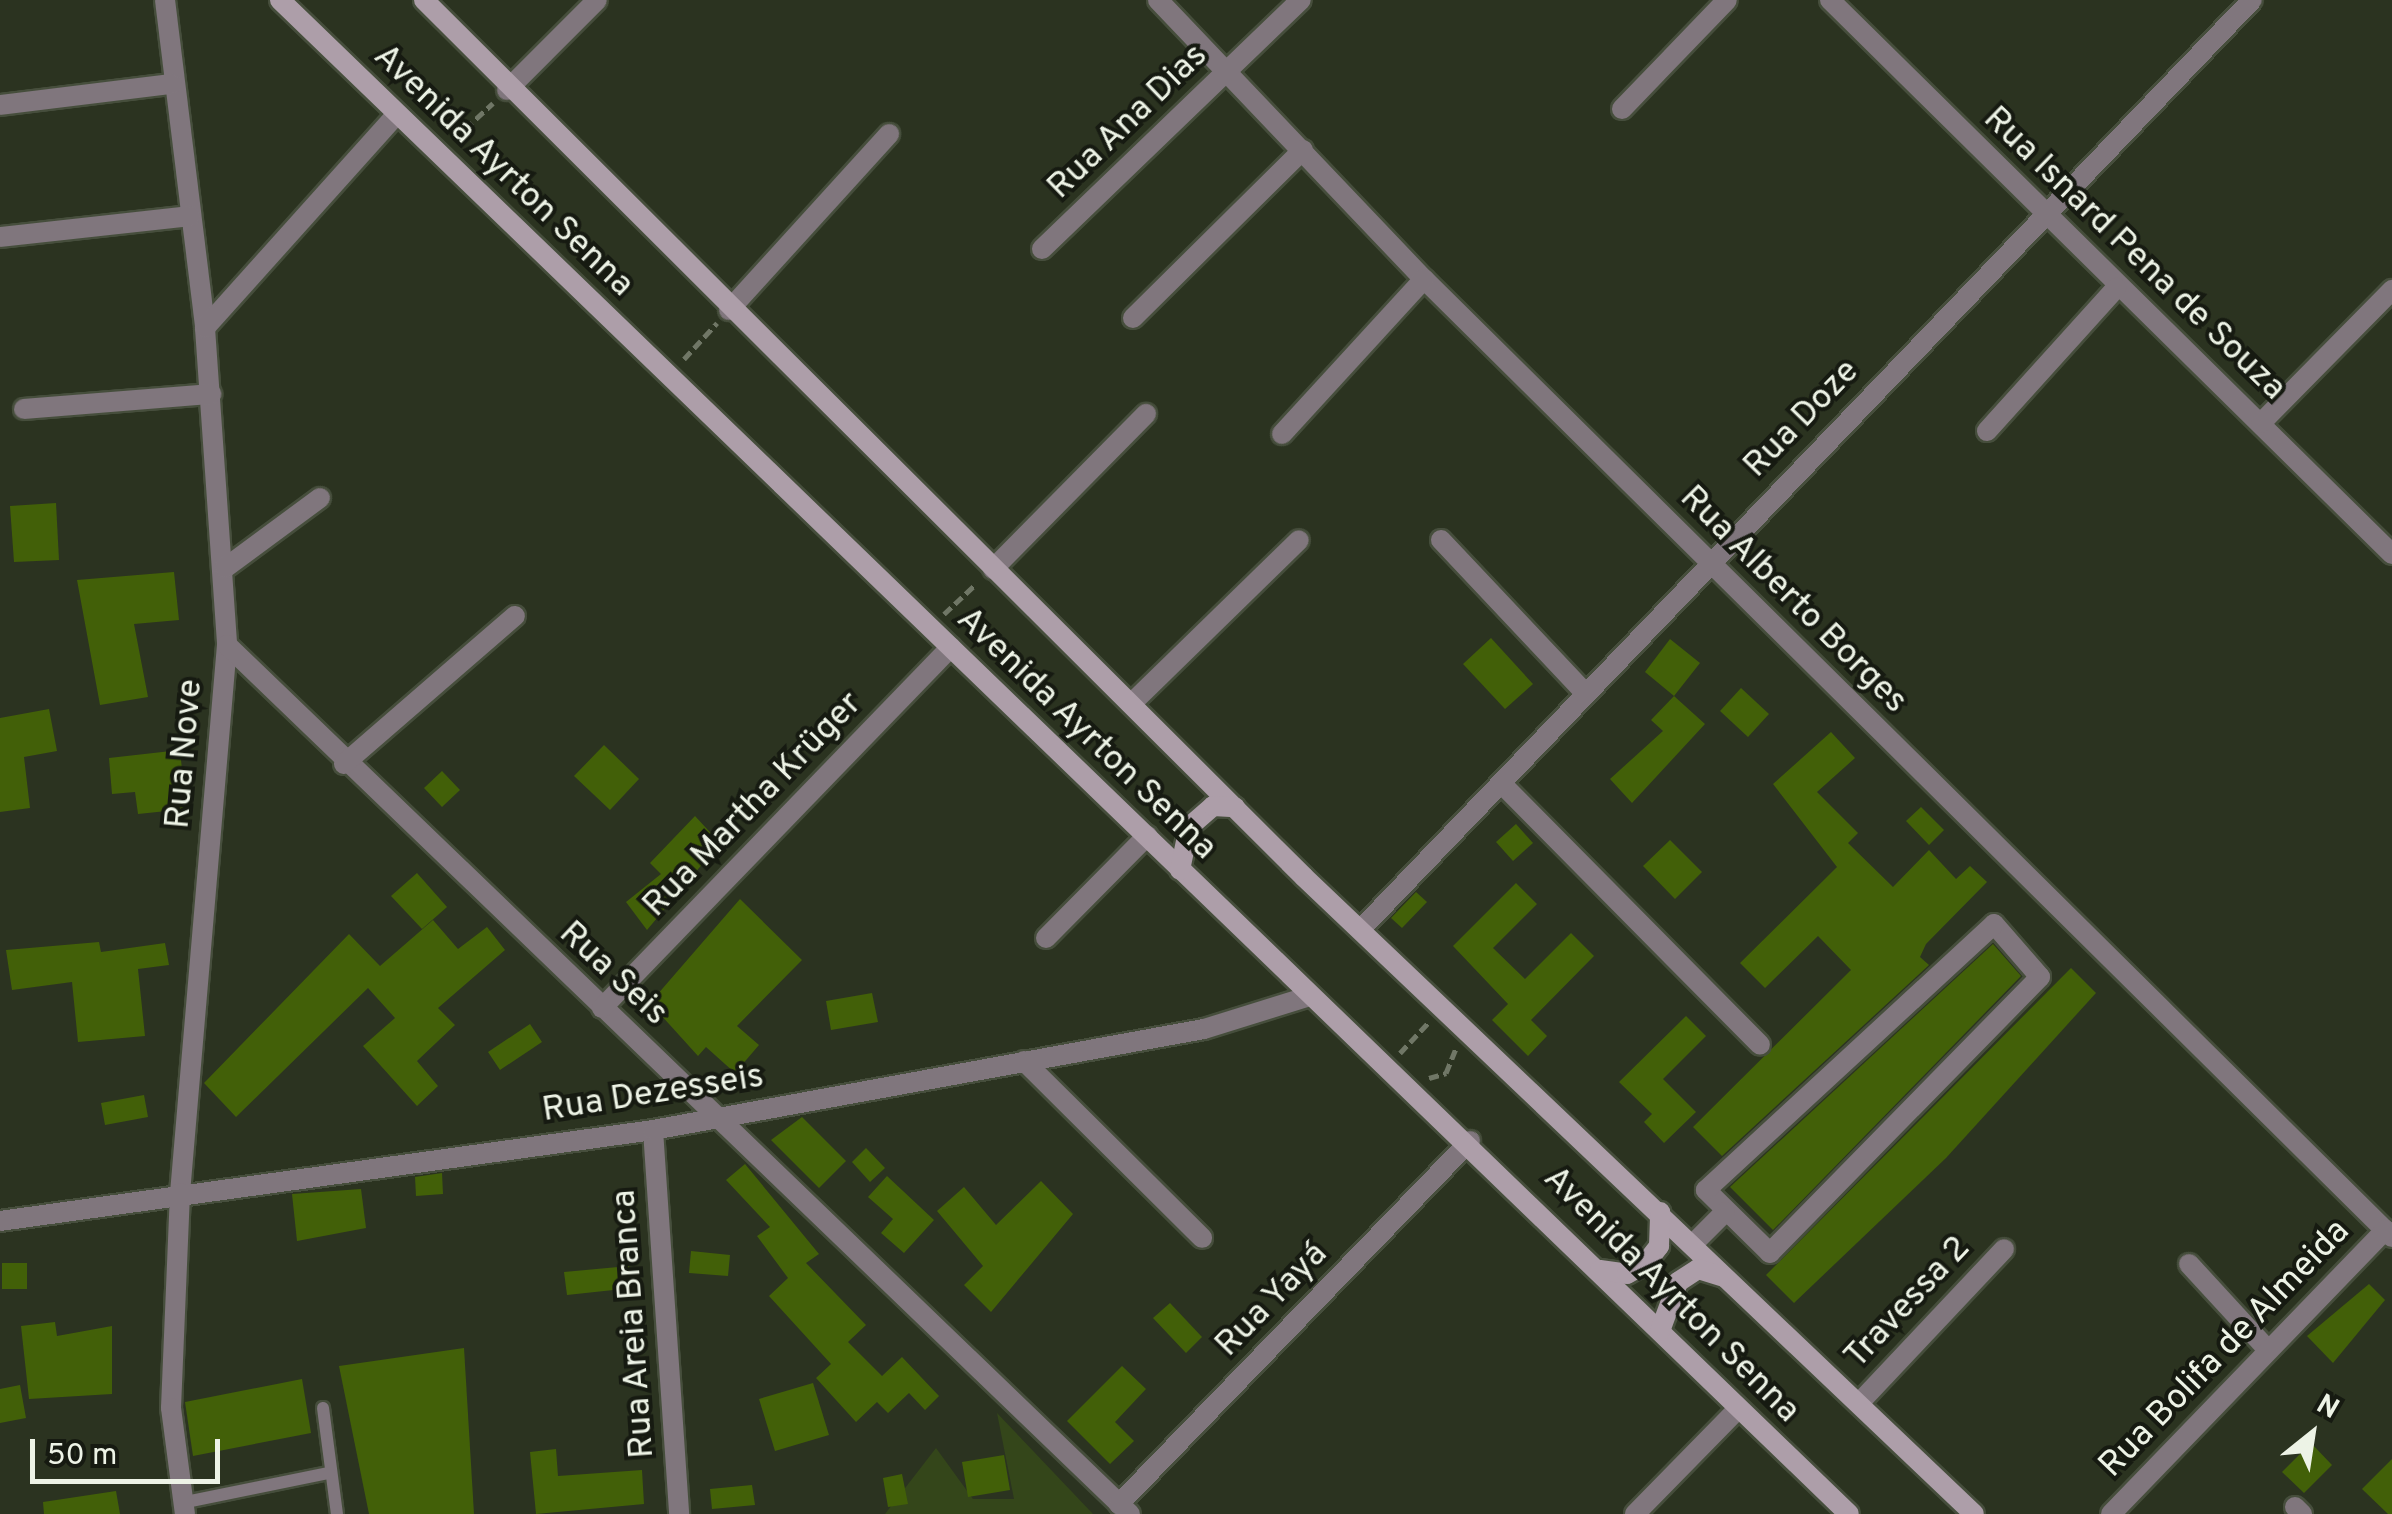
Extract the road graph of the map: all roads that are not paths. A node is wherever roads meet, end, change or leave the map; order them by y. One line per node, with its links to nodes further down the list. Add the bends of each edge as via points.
1 (164, 0): 11 (street, Rua Nove)
2 (280, 0): 15 (street, Avenida Ayrton Senna)
3 (597, 0): 12 (street)
4 (1158, 0): 10 (street, Rua Alberto Borges)
5 (1302, 0): 10 (street, Rua Ana Dias)
6 (1727, 0): 14 (street)
7 (1830, 0): 18 (street, Rua Isnard Pena de Souza)
8 (2252, 0): 18 (street, Rua Doze)
9 (431, 2): 12 (street, Avenida Ayrton Senna)
10 (1227, 74): 17 (street, Rua Alberto Borges); 21 (street, Rua Ana Dias)
11 (172, 84): 13 (street); 19 (street, Rua Nove)
12 (506, 90): 25 (street, Avenida Ayrton Senna)
13 (0, 105)
14 (1622, 109)
15 (396, 116): 27 (street); 43 (street, Avenida Ayrton Senna)
16 (889, 134): 25 (street)
17 (1303, 150): 22 (street, Rua Alberto Borges); 26 (street)
18 (2044, 214): 23 (street, Rua Isnard Pena de Souza); 38 (street, Rua Doze)
19 (190, 216): 20 (street); 27 (street, Rua Nove)
20 (0, 237)
21 (1042, 249)
22 (1424, 279): 33 (street); 38 (street, Rua Alberto Borges)
23 (2116, 288): 31 (street, Rua Isnard Pena de Souza); 32 (street)
24 (2392, 290): 31 (street)
25 (729, 310): 40 (street, Avenida Ayrton Senna)
26 (1133, 318)
27 (206, 328): 28 (street, Rua Nove)
28 (211, 394): 29 (street); 39 (street, Rua Nove)
29 (24, 409)
30 (1146, 414): 40 (street)
31 (2261, 422): 37 (street, Rua Isnard Pena de Souza)
32 (1987, 430)
33 (1282, 434)
34 (320, 498): 39 (street)
35 (1299, 540): 45 (street)
36 (1441, 540): 44 (street)
37 (2392, 554)
38 (1709, 563): 44 (street, Rua Doze); 64 (street, Rua Alberto Borges)
39 (225, 568): 42 (street, Rua Nove)
40 (994, 568): 45 (street, Avenida Ayrton Senna)
41 (515, 616): 46 (street)
42 (228, 645): 46 (street, Rua Seis); 60 (street, Rua Nove)
43 (950, 647): 49 (street, Avenida Ayrton Senna); 54 (street, Rua Martha Krüger)
44 (1585, 693): 47 (street, Rua Doze)
45 (1132, 702): 48 (street, Avenida Ayrton Senna)
46 (344, 764): 54 (street, Rua Seis)
47 (1501, 783): 51 (street, Rua Doze); 55 (street)
48 (1235, 807): 50 (street, via 1213,806 1190,827); 51 (street, Avenida Ayrton Senna)
49 (1146, 836): 50 (street, Avenida Ayrton Senna); 52 (street)
50 (1180, 870): 53 (street, Avenida Ayrton Senna)
51 (1361, 930): 61 (street, Avenida Ayrton Senna)
52 (1046, 938)
53 (1310, 996): 56 (street, Rua Dezesseis, via 1204,1029); 59 (street, Avenida Ayrton Senna)
54 (602, 1008): 57 (street, Rua Seis)
55 (1760, 1045)
56 (1024, 1061): 57 (street, Rua Dezesseis); 65 (street)
57 (719, 1118): 58 (street, Rua Dezesseis); 78 (street, Rua Seis)
58 (653, 1130): 60 (street, Rua Dezesseis); 80 (street, Rua Areia Branca)
59 (1470, 1141): 69 (street, Avenida Ayrton Senna); 78 (street, Rua Yayá)
60 (180, 1193): 63 (street, Rua Dezesseis); 77 (street, Rua Nove, via 170,1408)
61 (1660, 1212): 66 (street, Avenida Ayrton Senna); 69 (street, via 1659,1246 1645,1264 1627,1274)
62 (1725, 1212): 62 (street, via 1770,1253 2040,973 1994,924 1984,926 1706,1190); 66 (street)
63 (0, 1221)
64 (2388, 1234): 72 (street, Rua Bolifa de Almeida)
65 (1202, 1238)
66 (1693, 1244): 70 (street, Avenida Ayrton Senna)
67 (2004, 1249): 73 (street, Travessa 2)
68 (2189, 1264): 72 (street)
69 (1600, 1270): 71 (street, Avenida Ayrton Senna)
70 (1731, 1280): 71 (street, via 1698,1269 1678,1282); 73 (street, Avenida Ayrton Senna)
71 (1660, 1330): 75 (street, Avenida Ayrton Senna)
72 (2268, 1350): 84 (street, Rua Bolifa de Almeida)
73 (1860, 1402): 83 (street, Avenida Ayrton Senna)
74 (322, 1408): 76 (lane)
75 (1738, 1409): 81 (street); 82 (street, Avenida Ayrton Senna)
76 (329, 1473): 77 (lane); 79 (lane)
77 (183, 1508)
78 (1125, 1509)
79 (337, 1514)
80 (679, 1514)
81 (1635, 1514)
82 (1848, 1514)
83 (1974, 1514)
84 (2111, 1514)

